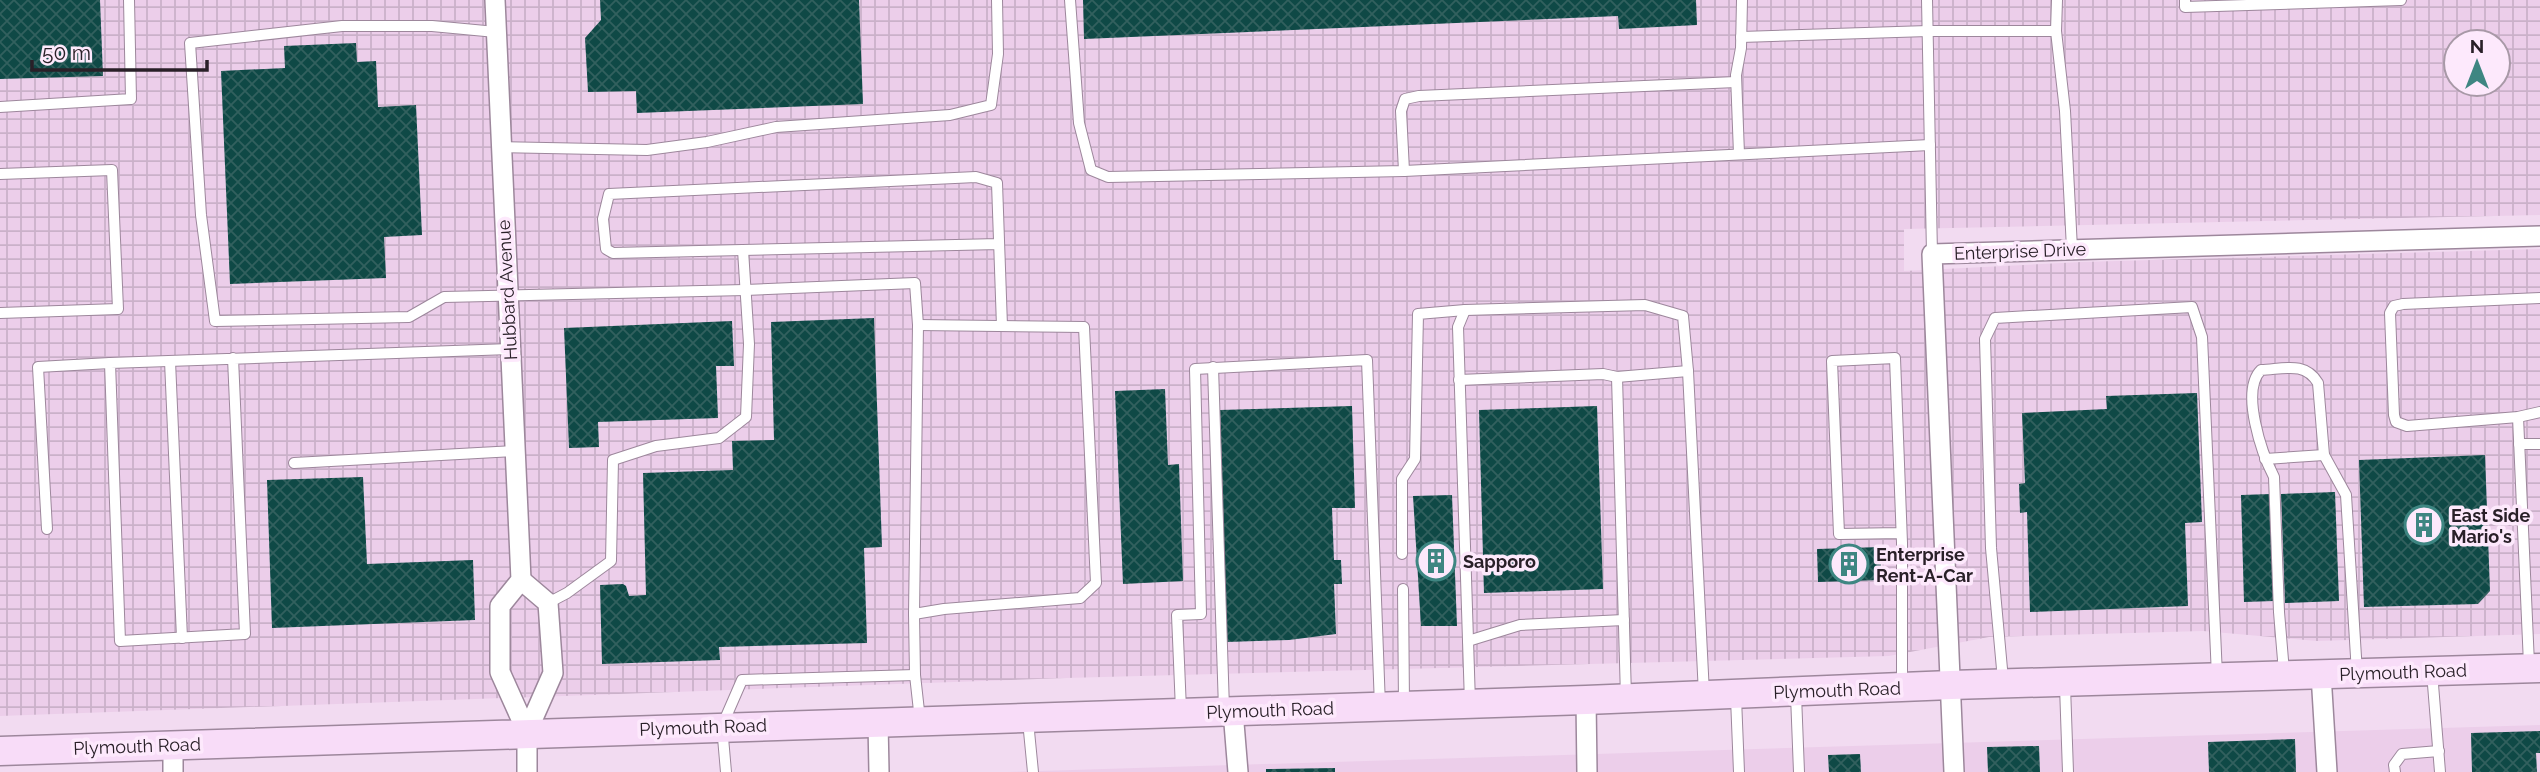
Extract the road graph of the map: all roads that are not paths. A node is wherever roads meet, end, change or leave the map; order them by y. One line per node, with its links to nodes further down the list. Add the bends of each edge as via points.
1 (129, 0): 16 (lane, via 131,99)
2 (495, 0): 13 (street, Hubbard Avenue)
3 (997, 0): 18 (lane, via 998,54 991,105 950,115 776,127 647,150)
4 (1070, 0): 20 (lane, via 1079,123 1091,170 1108,177)
5 (1742, 0): 14 (lane)
6 (1927, 0): 11 (lane)
7 (2057, 0): 12 (lane)
8 (2185, 0): 10 (lane, via 2185,7)
9 (2401, 0): 10 (lane)
10 (2336, 1)
11 (1928, 31): 12 (lane); 14 (lane); 17 (lane)
12 (2056, 31): 24 (lane)
13 (496, 32): 18 (street, Hubbard Avenue); 28 (lane, via 432,26 342,26 190,43 201,215 215,321 409,317 444,296)
14 (1741, 37): 15 (lane)
15 (1736, 82): 19 (lane); 20 (lane, via 1405,99 1401,111)
16 (0, 107)
17 (1930, 145): 19 (lane); 26 (lane)
18 (500, 147): 28 (street, Hubbard Avenue)
19 (1739, 154): 20 (lane)
20 (1404, 171)
21 (0, 174): 31 (lane, via 112,170 118,309)
22 (2540, 236): 24 (street, Enterprise Drive)
23 (999, 244): 25 (lane); 25 (lane, via 997,183 976,177 609,194 603,219 606,249 613,253); 33 (lane)
24 (2072, 249): 26 (street, Enterprise Drive)
25 (743, 250): 27 (lane)
26 (1932, 254): 69 (street, Enterprise Drive)
27 (746, 290): 28 (lane); 32 (lane, via 915,283); 55 (lane, via 746,417 719,438 656,446 613,460 611,561)
28 (507, 295): 34 (street, Hubbard Avenue)
29 (2540, 298): 43 (lane, via 2403,303 2390,313 2396,422 2407,426)
30 (1465, 310): 39 (lane, via 1645,305 1682,316); 41 (lane, via 1458,327); 52 (lane, via 1418,314 1415,459 1402,479)
31 (0, 313)
32 (918, 325): 33 (lane); 56 (lane)
33 (1002, 326): 56 (lane, via 1084,327 1096,583 1080,598)
34 (510, 349): 35 (lane); 46 (street, Hubbard Avenue)
35 (233, 358): 36 (lane); 58 (lane, via 245,634)
36 (170, 361): 37 (lane); 58 (lane)
37 (110, 363): 50 (lane, via 38,367); 58 (lane, via 120,641)
38 (1213, 367): 77 (lane, via 1367,360); 78 (lane); 79 (lane, via 1195,369 1201,614 1177,615)
39 (1688, 371): 40 (lane); 73 (lane)
40 (1617, 377): 41 (lane); 57 (lane)
41 (1459, 380): 59 (lane)
42 (2540, 412): 43 (lane)
43 (2518, 417): 45 (lane)
44 (2540, 443): 45 (lane)
45 (2519, 444): 60 (lane)
46 (515, 451): 49 (lane); 53 (street, Hubbard Avenue)
47 (2325, 455): 48 (lane); 48 (lane, via 2318,383 2312,373 2300,368 2261,370 2255,376 2252,395); 62 (lane, via 2346,495)
48 (2265, 459): 65 (lane, via 2274,477)
49 (294, 463)
50 (47, 529)
51 (1901, 533): 51 (lane, via 1895,358 1832,361 1839,534); 70 (lane)
52 (1402, 554)
53 (521, 580): 55 (street); 84 (street, via 500,606 500,672)
54 (1403, 589): 77 (lane)
55 (548, 603): 84 (street, via 553,673)
56 (914, 614): 64 (lane)
57 (1624, 620): 59 (lane, via 1520,625); 74 (lane)
58 (182, 638)
59 (1468, 641): 76 (lane)
60 (2534, 668): 61 (main road, Plymouth Road)
61 (2432, 671): 62 (main road, Plymouth Road); 86 (lane)
62 (2357, 673): 63 (main road, Plymouth Road)
63 (2321, 674): 65 (main road, Plymouth Road); 98 (street)
64 (915, 675): 81 (lane); 83 (lane, via 742,680)
65 (2284, 675): 66 (main road, Plymouth Road)
66 (2217, 677): 67 (main road, Plymouth Road); 68 (lane, via 2202,337 2192,307 1995,317 1984,339 1991,548)
67 (2064, 682): 68 (main road, Plymouth Road); 97 (lane)
68 (2003, 684): 69 (main road, Plymouth Road)
69 (1951, 685): 70 (main road, Plymouth Road); 96 (street, Enterprise Drive)
70 (1902, 687): 71 (main road, Plymouth Road)
71 (1796, 691): 72 (main road, Plymouth Road); 95 (lane)
72 (1735, 694): 73 (main road, Plymouth Road); 94 (lane)
73 (1704, 695): 74 (main road, Plymouth Road)
74 (1626, 698): 75 (main road, Plymouth Road)
75 (1586, 699): 76 (main road, Plymouth Road); 93 (street)
76 (1470, 703): 77 (main road, Plymouth Road)
77 (1392, 706): 78 (main road, Plymouth Road)
78 (1229, 711): 79 (main road, Plymouth Road); 92 (street)
79 (1181, 712): 80 (main road, Plymouth Road)
80 (1028, 717): 81 (main road, Plymouth Road); 91 (lane)
81 (920, 720): 82 (main road, Plymouth Road)
82 (878, 722): 83 (main road, Plymouth Road); 90 (street)
83 (722, 726): 84 (main road, Plymouth Road); 89 (lane)
84 (527, 732): 87 (main road, Plymouth Road); 88 (street)
85 (0, 751): 87 (main road, Plymouth Road)
86 (2439, 751): 99 (lane, via 2402,754); 100 (lane)
87 (173, 758)
88 (527, 772)
89 (726, 772)
90 (879, 772)
91 (1033, 772)
92 (1238, 772)
93 (1587, 772)
94 (1739, 772)
95 (1799, 772)
96 (1954, 772)
97 (2068, 772)
98 (2327, 772)
99 (2395, 772)
100 (2440, 772)

